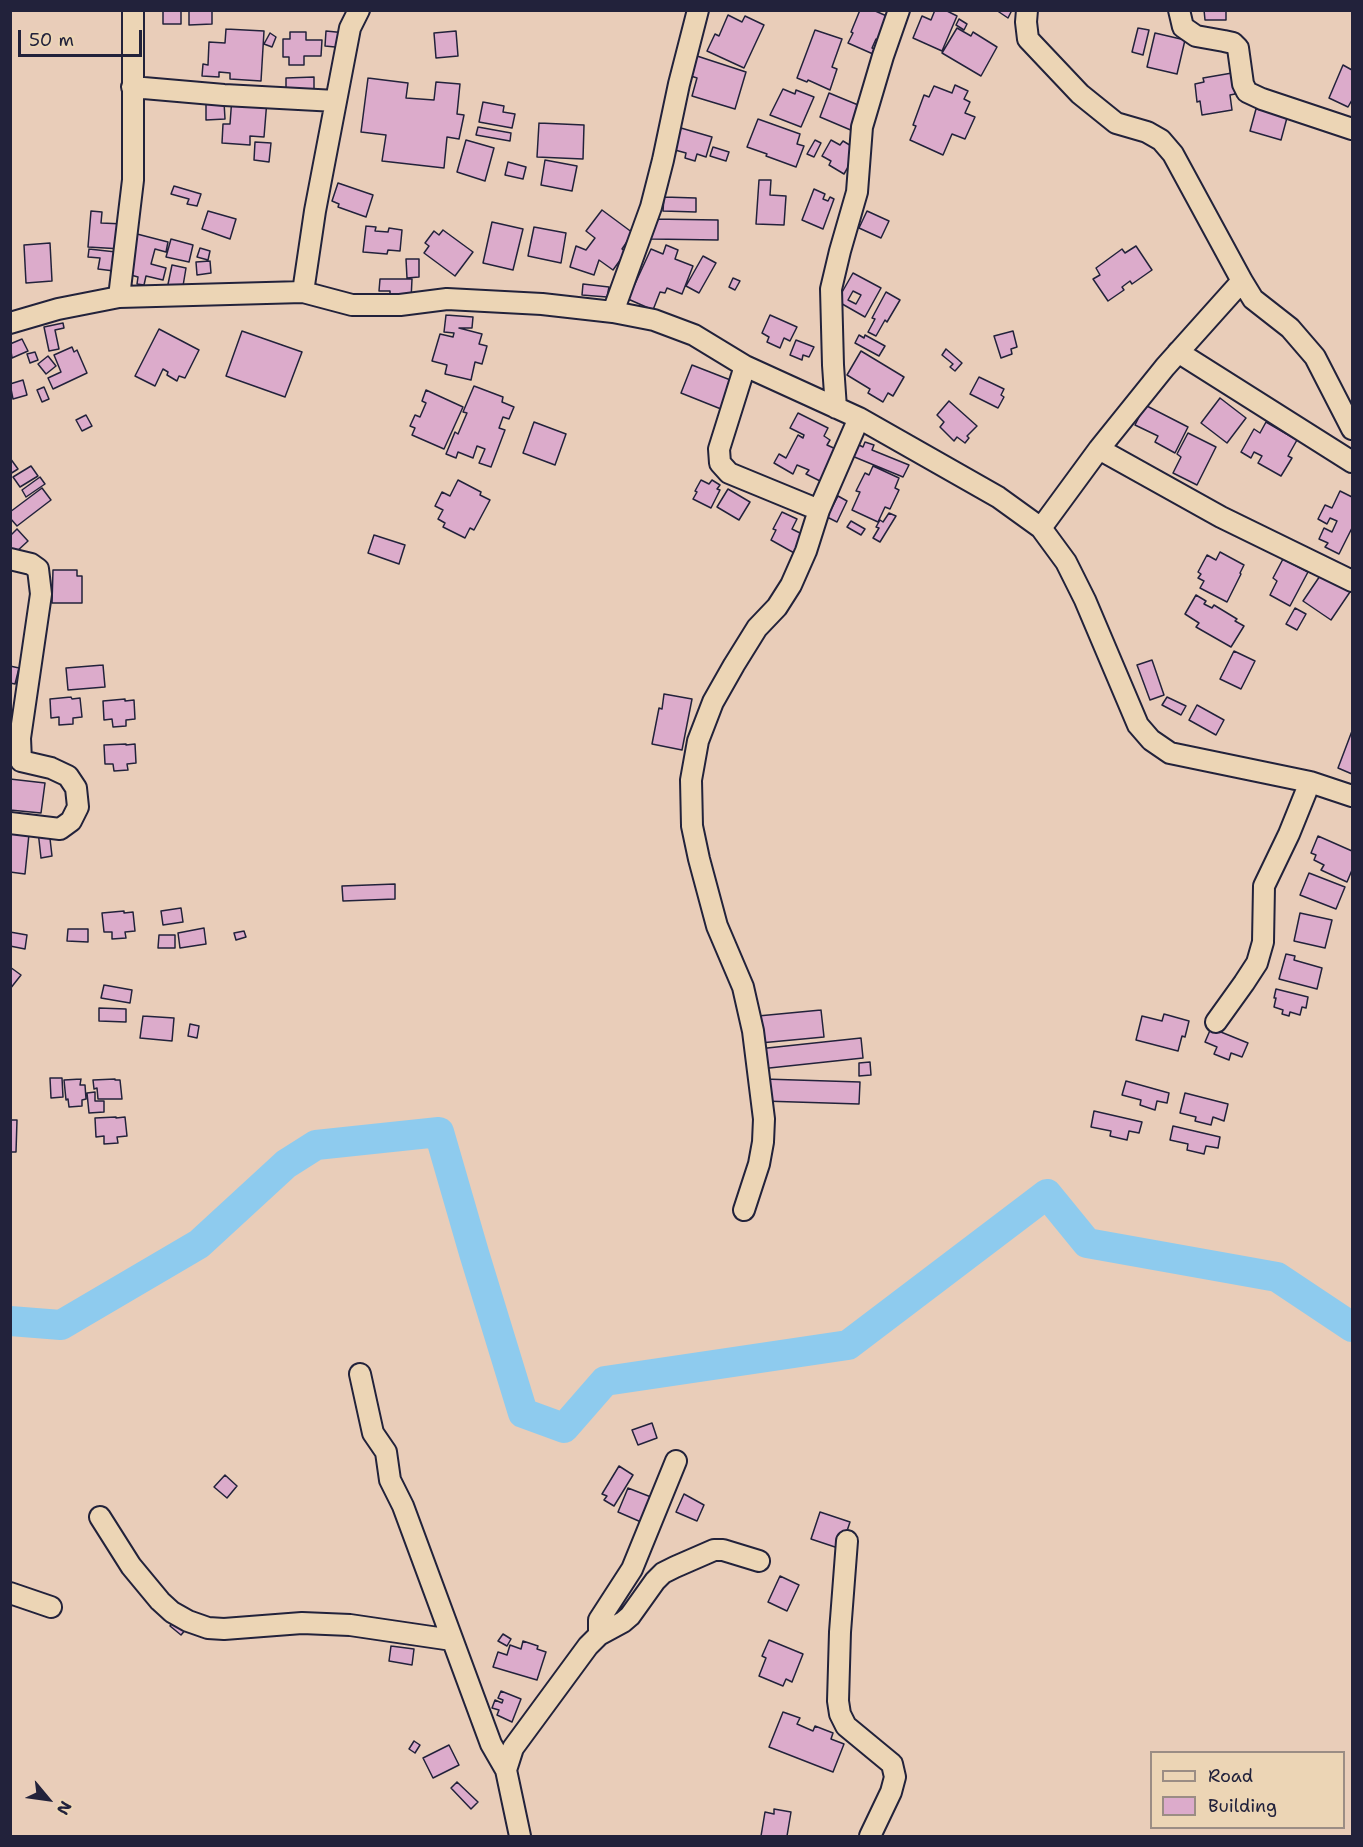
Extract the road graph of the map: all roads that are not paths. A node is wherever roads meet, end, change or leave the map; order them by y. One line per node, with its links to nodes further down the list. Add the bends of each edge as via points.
1 (133, 10): 7 (street)
2 (359, 10): 8 (street, via 350,28)
3 (698, 10): 13 (street, via 651,207)
4 (899, 10): 17 (street, via 862,127 857,192 831,290)
5 (1027, 10): 10 (street, via 1028,39 1080,94 1116,123 1161,140 1173,154)
6 (1179, 10): 9 (street, via 1183,27 1196,36 1238,48 1247,92)
7 (132, 87): 8 (street); 12 (street, via 133,180)
8 (336, 101): 11 (street)
9 (1353, 129)
10 (1242, 281): 15 (street); 19 (street, via 1253,299 1290,328 1315,357)
11 (303, 292): 12 (street); 13 (street, via 352,305 400,305 447,299)
12 (119, 297): 14 (street)
13 (613, 312): 16 (street, via 654,320 694,335)
14 (10, 323)
15 (1178, 352): 20 (street); 21 (street)
16 (745, 366): 17 (street); 22 (street, via 718,449 720,463 729,473)
17 (837, 408): 18 (street)
18 (859, 418): 22 (street); 23 (street, via 998,497)
19 (1353, 429)
20 (1099, 449): 23 (street); 25 (street, via 1221,517)
21 (1353, 462)
22 (819, 510): 30 (street, via 791,585 758,628 713,702 698,741 691,780 692,826 699,859 717,926 743,987 764,1119 764,1142)
23 (1041, 528): 26 (street, via 1066,562 1138,725 1151,740 1170,753)
24 (10, 559): 28 (street, via 38,569 41,594 20,738 21,761 68,776 76,788 78,807 60,829)
25 (1353, 581)
26 (1310, 782): 27 (street); 29 (street, via 1264,886 1263,942 1257,963)
27 (1353, 796)
28 (10, 823)
29 (1216, 1022)
30 (744, 1210)
31 (360, 1374): 39 (street, via 373,1432 386,1452 390,1480)
32 (676, 1461): 38 (street, via 632,1569 599,1620)
33 (100, 1517): 39 (street, via 152,1592 172,1612 208,1628 302,1623 350,1625)
34 (847, 1541): 42 (street, via 840,1632 840,1714 846,1726 892,1764 895,1778)
35 (759, 1561): 38 (street, via 714,1550 675,1567 655,1581 630,1616)
36 (10, 1593): 37 (street)
37 (51, 1607)
38 (599, 1635): 40 (street, via 513,1748)
39 (453, 1640): 40 (street, via 491,1744)
40 (506, 1770): 41 (street)
41 (520, 1836)
42 (870, 1836)

